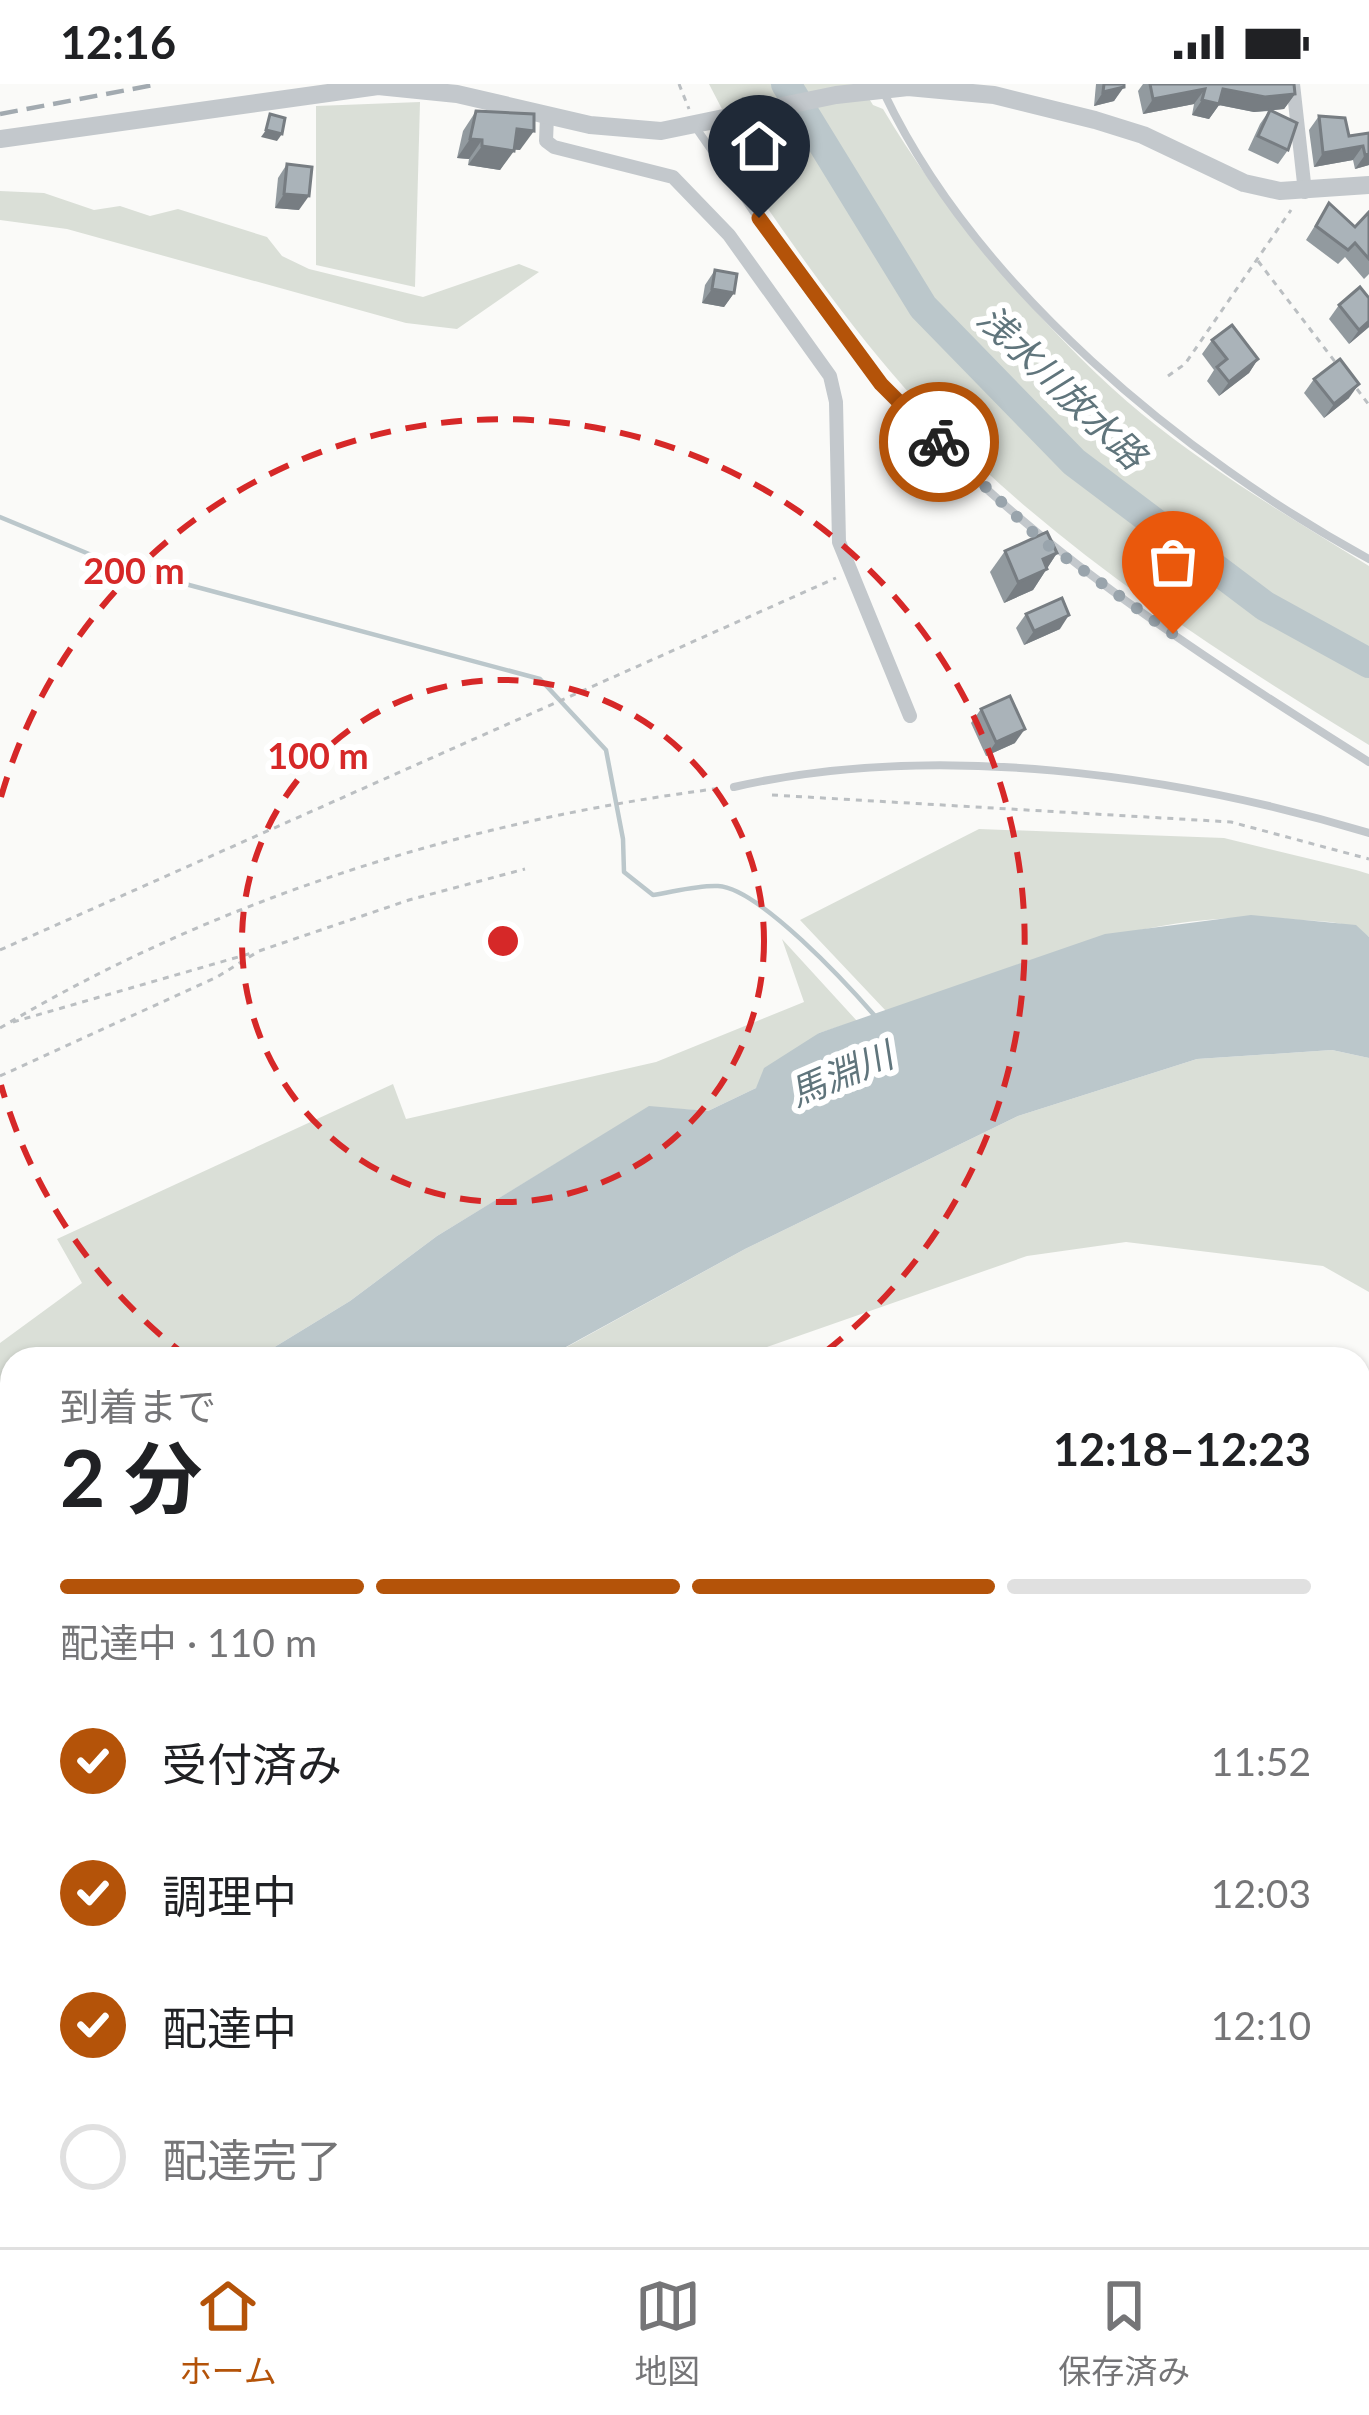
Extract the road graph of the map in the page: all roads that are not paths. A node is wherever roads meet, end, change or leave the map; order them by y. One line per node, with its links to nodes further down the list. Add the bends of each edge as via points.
1 (1293, 84): 8 (street)
2 (877, 87): 5 (street); 8 (street, via 994,95 1143,135 1244,183); 9 (lane, via 929,175 1025,292 1144,409)
3 (485, 92): 4 (street); 6 (street, via 334,89)
4 (547, 116): 5 (street, via 628,129); 10 (street, via 546,141 554,147 673,177 729,235 830,376 839,542)
5 (696, 128): 11 (lane, via 881,384 976,480 1138,611)
6 (0, 139)
7 (1369, 185): 8 (street)
8 (1301, 192)
9 (1369, 560)
10 (910, 716)
11 (1369, 762)
12 (734, 787): 13 (lane, via 873,768 1035,772 1261,800)
13 (1369, 833)

